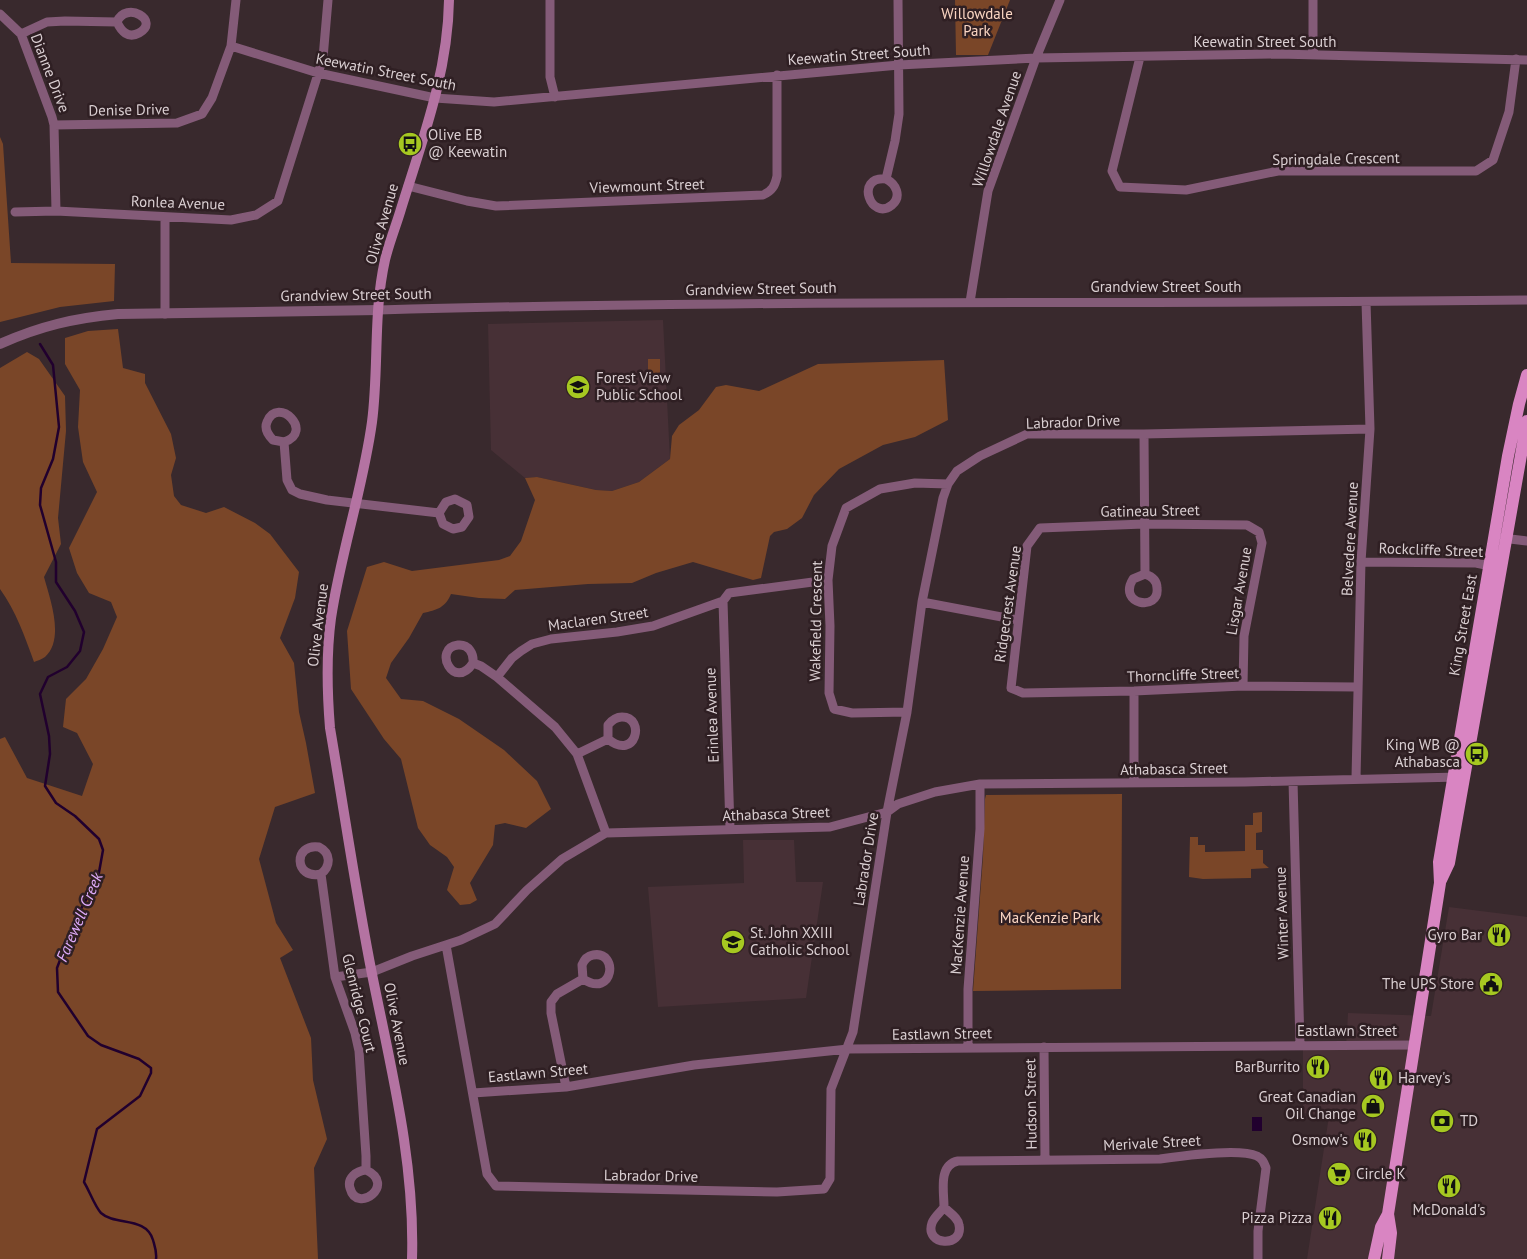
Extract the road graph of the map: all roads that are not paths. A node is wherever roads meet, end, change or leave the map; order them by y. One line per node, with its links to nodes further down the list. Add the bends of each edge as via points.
1 (236, 0): 11 (street, Denise Drive)
2 (328, 0): 18 (street, Ronlea Avenue, via 323,58)
3 (450, 0): 21 (main road, Olive Avenue, via 446,44)
4 (550, 0): 20 (street, via 550,77)
5 (898, 0): 17 (street)
6 (1060, 0): 14 (street, Willowdale Avenue)
7 (1313, 0): 12 (street)
8 (0, 14): 10 (street, Dianne Drive)
9 (117, 22): 10 (street, via 47,22)
10 (21, 34): 22 (street, Dianne Drive)
11 (231, 46): 18 (street, Keewatin Street South); 22 (street, Denise Drive, via 212,98 202,114 177,123)
12 (1314, 55): 13 (street, Keewatin Street South); 15 (street, Keewatin Street South)
13 (1140, 57): 14 (street, Keewatin Street South); 15 (street, Springdale Crescent, via 1112,171 1120,187 1186,190 1278,171 1476,171 1493,160 1509,112)
14 (1036, 58): 17 (street, Keewatin Street South); 29 (street, Willowdale Avenue, via 988,191)
15 (1516, 60): 16 (street, Keewatin Street South)
16 (1527, 60)
17 (899, 65): 19 (street, Keewatin Street South); 23 (street, via 898,123)
18 (318, 73): 21 (street, Keewatin Street South); 27 (street, Ronlea Avenue, via 278,201 256,215 231,220)
19 (777, 75): 20 (street, Keewatin Street South); 24 (street, Viewmount Street, via 777,176 774,186 762,195 496,206)
20 (555, 96): 21 (street, Keewatin Street South, via 494,102)
21 (435, 98): 24 (main road, Olive Avenue)
22 (54, 124): 25 (street, Dianne Drive)
23 (886, 179)
24 (408, 186): 31 (main road, Olive Avenue, via 385,259)
25 (56, 211): 26 (street, Ronlea Avenue); 27 (street, Ronlea Avenue)
26 (15, 212)
27 (165, 217): 32 (street)
28 (1527, 300): 30 (street, Grandview Street South)
29 (970, 302): 30 (street, Grandview Street South); 31 (street, Grandview Street South)
30 (1366, 302): 36 (street, Belvedere Avenue)
31 (378, 310): 32 (street, Grandview Street South); 40 (main road, Olive Avenue, via 372,422)
32 (166, 314): 33 (street, Grandview Street South, via 89,316 43,327)
33 (0, 344)
34 (1527, 375): 45 (main road, King Street East, via 1508,456)
35 (1527, 421): 45 (main road, King Street East)
36 (1370, 429): 37 (street, Labrador Drive); 47 (street, Belvedere Avenue)
37 (1144, 434): 39 (street, Labrador Drive, via 1027,434 980,456 957,472); 42 (street)
38 (284, 442): 40 (street, via 287,480 292,490 327,500)
39 (948, 484): 50 (street, Wakefield Crescent, via 915,483 880,489 846,508 832,546); 52 (street, Labrador Drive)
40 (356, 503): 41 (street); 73 (main road, Olive Avenue, via 331,618 328,702)
41 (438, 513)
42 (1144, 524): 43 (street, Gatineau Street); 44 (street, Gatineau Street, via 1247,525); 49 (street)
43 (1040, 528): 53 (street, Ridgecrest Avenue, via 1027,546)
44 (1258, 532): 56 (street, Lisgar Avenue, via 1262,543 1244,636)
45 (1500, 537): 46 (street); 48 (main road, King Street East)
46 (1527, 541)
47 (1361, 562): 48 (street, Rockcliffe Street, via 1476,563); 57 (street, Belvedere Avenue)
48 (1495, 567): 63 (main road, King Street East)
49 (1144, 574)
50 (828, 580): 51 (street, Maclaren Street, via 729,593); 60 (street, Wakefield Crescent, via 829,692 834,709 852,713)
51 (723, 601): 55 (street, Maclaren Street, via 653,626 551,638 532,644 512,658); 69 (street, Erinlea Avenue)
52 (922, 602): 53 (street); 60 (street, Labrador Drive)
53 (1018, 620): 58 (street, Ridgecrest Avenue)
54 (473, 663): 55 (street)
55 (497, 677): 62 (street, via 555,727)
56 (1243, 686): 57 (street, Thorncliffe Street); 59 (street, Thorncliffe Street)
57 (1358, 687): 64 (street, Belvedere Avenue)
58 (1011, 688): 59 (street, Thorncliffe Street, via 1023,693)
59 (1134, 691): 66 (street)
60 (907, 712): 68 (street, Labrador Drive)
61 (608, 739): 62 (street)
62 (577, 754): 70 (street)
63 (1459, 777): 64 (street, Athabasca Street); 77 (main road, King Street East, via 1449,863 1440,883)
64 (1356, 778): 65 (street, Athabasca Street)
65 (1293, 780): 66 (street, Athabasca Street); 76 (street, Winter Avenue)
66 (1134, 783): 67 (street, Athabasca Street)
67 (980, 784): 68 (street, Athabasca Street, via 935,792 898,804); 78 (street, MacKenzie Avenue, via 980,836 968,989)
68 (887, 812): 69 (street, Athabasca Street, via 830,827); 80 (street, Labrador Drive)
69 (730, 829): 70 (street, Athabasca Street)
70 (606, 833): 72 (street, Athabasca Street, via 562,859 495,924)
71 (321, 874): 74 (street, Glenridge Court)
72 (446, 946): 73 (street, Athabasca Street); 82 (street, Labrador Drive)
73 (372, 972): 74 (street, Athabasca Street); 87 (main road, Olive Avenue, via 408,1162 413,1219)
74 (335, 977): 84 (street, Glenridge Court, via 359,1051)
75 (583, 978): 81 (street, via 556,994 551,1002 550,1013)
76 (1300, 1045): 77 (street, Eastlawn Street); 79 (street, Eastlawn Street)
77 (1414, 1045): 86 (main road, King Street East)
78 (968, 1047): 79 (street, Eastlawn Street); 80 (street, Eastlawn Street)
79 (1044, 1047): 83 (street, Hudson Street)
80 (848, 1049): 81 (street, Eastlawn Street, via 694,1065); 82 (street, Labrador Drive, via 831,1089 830,1179 824,1189 777,1192 496,1186 486,1174)
81 (566, 1087): 82 (street, Eastlawn Street)
82 (472, 1092)
83 (1045, 1160): 85 (street, Merivale Street, via 950,1163 944,1176); 88 (street, Merivale Street, via 1160,1159 1192,1154 1240,1153 1260,1157 1266,1168)
84 (366, 1170)
85 (944, 1207)
86 (1388, 1214): 89 (main road, King Street East, via 1381,1227); 90 (main road, King Street East, via 1392,1233)
87 (412, 1259)
88 (1258, 1259)
89 (1374, 1259)
90 (1388, 1259)

